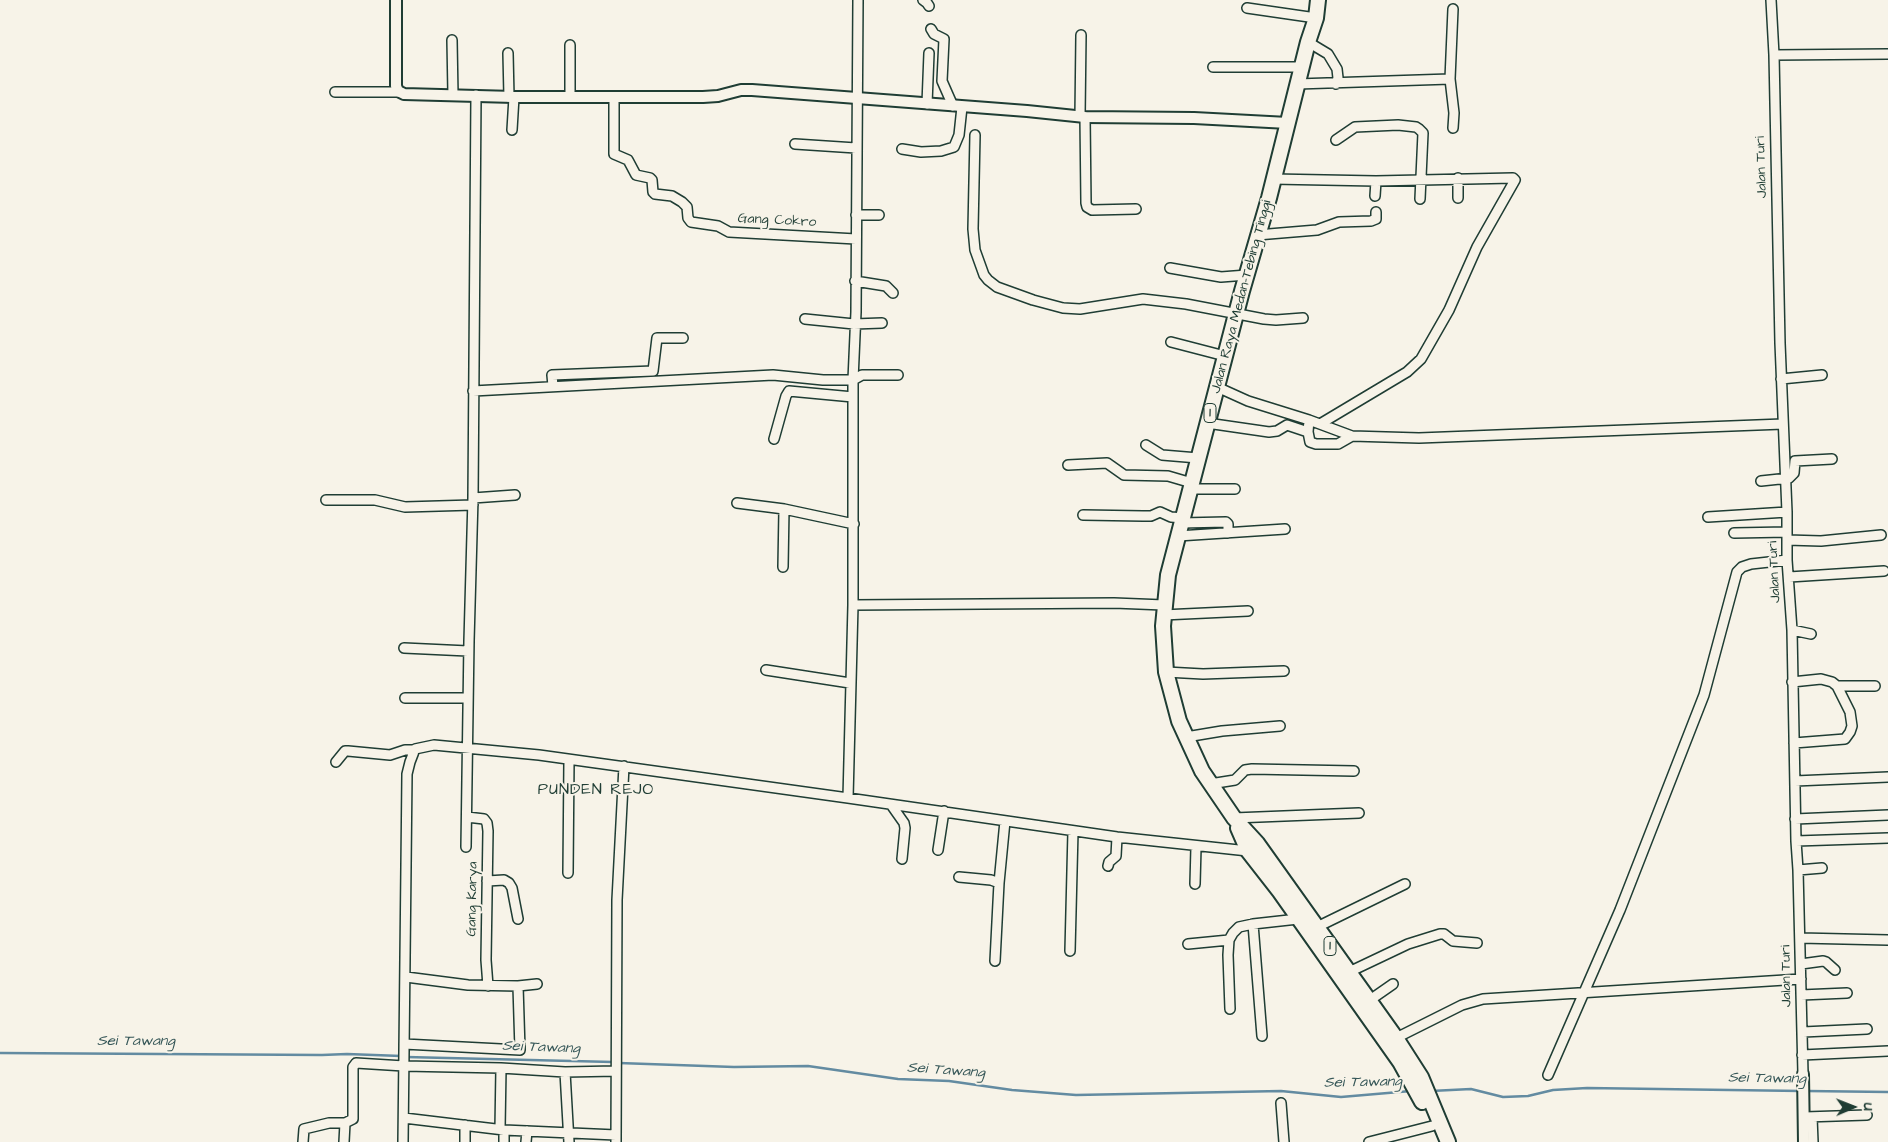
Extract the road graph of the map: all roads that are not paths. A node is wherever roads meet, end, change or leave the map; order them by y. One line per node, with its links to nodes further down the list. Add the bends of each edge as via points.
1 (396, 0): 23 (street, via 396,86)
2 (858, 0): 29 (street)
3 (1318, 0): 7 (highway, Jalan Raya Medan-Tebing Tinggi / 1)
4 (1771, 0): 16 (street, Jalan Turi)
5 (1247, 8): 7 (street)
6 (1453, 9): 19 (street)
7 (1316, 18): 11 (highway, Jalan Raya Medan-Tebing Tinggi / 1)
8 (931, 29): 31 (street, via 944,38 942,81 944,89)
9 (1081, 35): 32 (street)
10 (452, 40): 24 (street)
11 (1308, 42): 18 (highway, Jalan Raya Medan-Tebing Tinggi / 1); 21 (street, via 1328,54 1337,69)
12 (570, 45): 27 (street)
13 (508, 53): 26 (street)
14 (929, 54): 30 (street)
15 (1888, 54): 16 (street)
16 (1774, 56): 68 (street, Jalan Turi)
17 (1213, 67): 18 (street)
18 (1301, 67): 20 (highway, Jalan Raya Medan-Tebing Tinggi / 1)
19 (1450, 79): 21 (street); 34 (street)
20 (1297, 84): 21 (street); 33 (highway, Jalan Raya Medan-Tebing Tinggi / 1)
21 (1336, 84)
22 (334, 92): 23 (street)
23 (400, 92): 24 (street)
24 (453, 95): 25 (street)
25 (476, 95): 26 (street); 72 (street)
26 (512, 97): 27 (street); 35 (street)
27 (570, 97): 28 (street)
28 (614, 97): 29 (street, via 704,97 752,90); 53 (street, Gang Cokro, via 614,154 628,160 636,175 650,178 653,192 682,202 687,207 691,222 718,226 729,232)
29 (857, 99): 30 (street); 39 (street)
30 (927, 104): 31 (street)
31 (958, 106): 32 (street); 40 (street, via 959,135 954,147 921,152)
32 (1083, 117): 33 (street); 48 (street, via 1087,207 1092,210)
33 (1288, 123): 42 (highway, Jalan Raya Medan-Tebing Tinggi / 1)
34 (1453, 128)
35 (512, 130)
36 (975, 134): 58 (street, via 975,250 984,275 997,287 1063,308 1143,299)
37 (1336, 140): 43 (street, via 1355,127 1416,127 1423,133)
38 (795, 144): 39 (street)
39 (856, 148): 50 (street)
40 (902, 149)
41 (1458, 178): 43 (street); 46 (street); 75 (street, via 1515,180 1421,359 1407,372)
42 (1274, 179): 44 (street); 52 (highway, Jalan Raya Medan-Tebing Tinggi / 1)
43 (1421, 180): 44 (street); 47 (street)
44 (1376, 181): 45 (street)
45 (1376, 196)
46 (1458, 198)
47 (1420, 199)
48 (1136, 209)
49 (1376, 212): 52 (street, via 1376,219 1371,221 1339,222 1317,230)
50 (856, 215): 51 (street); 53 (street)
51 (879, 215)
52 (1257, 235): 55 (highway, Jalan Raya Medan-Tebing Tinggi / 1)
53 (856, 239): 56 (street)
54 (1170, 268): 55 (street, via 1221,277)
55 (1247, 275): 58 (highway, Jalan Raya Medan-Tebing Tinggi / 1)
56 (855, 281): 57 (street, via 886,286); 62 (street)
57 (893, 293)
58 (1236, 314): 59 (street, via 1276,320); 65 (highway, Jalan Raya Medan-Tebing Tinggi / 1)
59 (1303, 318)
60 (805, 319): 62 (street)
61 (882, 323): 62 (street)
62 (854, 324): 69 (street)
63 (683, 338): 70 (street, via 657,338 653,371 552,375)
64 (1171, 342): 65 (street)
65 (1225, 356): 71 (highway, Jalan Raya Medan-Tebing Tinggi / 1)
66 (898, 375): 69 (street, via 862,375)
67 (1822, 375): 68 (street)
68 (1782, 379): 76 (street, Jalan Turi)
69 (853, 380): 70 (street, via 773,375); 73 (street)
70 (553, 386): 72 (street)
71 (1217, 387): 74 (highway, Jalan Raya Medan-Tebing Tinggi / 1); 77 (street)
72 (473, 391): 90 (street)
73 (853, 397): 79 (street, via 789,391); 96 (street)
74 (1207, 423): 77 (street, via 1269,432 1287,425); 81 (highway, Jalan Raya Medan-Tebing Tinggi / 1)
75 (1320, 424): 77 (street); 78 (street)
76 (1783, 424): 78 (street, via 1419,438); 84 (street, Jalan Turi)
77 (1309, 425): 78 (street, via 1310,442 1316,444 1338,444)
78 (1352, 436)
79 (774, 439)
80 (1146, 445): 81 (street, via 1162,455)
81 (1198, 458): 86 (highway, Jalan Raya Medan-Tebing Tinggi / 1)
82 (1832, 459): 84 (street, via 1796,461 1792,476)
83 (1068, 465): 86 (street, via 1107,463 1124,475 1168,476)
84 (1785, 480): 85 (street); 93 (street, Jalan Turi)
85 (1761, 481)
86 (1191, 486): 87 (street); 97 (highway, Jalan Raya Medan-Tebing Tinggi / 1)
87 (1234, 489)
88 (515, 495): 90 (street)
89 (326, 500): 90 (street, via 417,507)
90 (473, 502): 113 (street)
91 (737, 503): 92 (street)
92 (784, 509): 96 (street); 104 (street)
93 (1787, 512): 95 (street); 102 (street, Jalan Turi)
94 (1083, 515): 97 (street, via 1152,516 1160,512)
95 (1708, 517)
96 (854, 524): 107 (street)
97 (1181, 525): 99 (street); 99 (street, via 1226,522); 108 (highway, Jalan Raya Medan-Tebing Tinggi / 1, via 1168,575)
98 (1286, 529): 99 (street)
99 (1228, 533)
100 (1734, 534): 102 (street)
101 (1881, 535): 102 (street, via 1822,541)
102 (1787, 536): 103 (street, Jalan Turi)
103 (1788, 560): 106 (street, Jalan Turi); 182 (street, via 1751,564 1737,572 1704,695)
104 (783, 566)
105 (1884, 571): 106 (street)
106 (1789, 577): 110 (street, Jalan Turi)
107 (853, 605): 108 (street, via 1101,603); 118 (street)
108 (1164, 610): 109 (street); 116 (highway, Jalan Raya Medan-Tebing Tinggi / 1)
109 (1248, 611)
110 (1792, 630): 111 (street); 117 (street, Jalan Turi)
111 (1811, 634)
112 (404, 648): 113 (street)
113 (468, 650): 122 (street)
114 (766, 670): 118 (street)
115 (1284, 671): 116 (street)
116 (1166, 672): 124 (highway, Jalan Raya Medan-Tebing Tinggi / 1)
117 (1792, 682): 119 (street, via 1821,679); 125 (street, Jalan Turi)
118 (850, 683): 135 (street)
119 (1837, 686): 120 (street); 125 (street, via 1850,712 1850,732 1845,738)
120 (1875, 686)
121 (405, 698): 122 (street)
122 (468, 698): 126 (street)
123 (1280, 726): 124 (street)
124 (1186, 737): 134 (highway, Jalan Raya Medan-Tebing Tinggi / 1)
125 (1794, 743): 133 (street, Jalan Turi)
126 (467, 747): 127 (street, via 434,745); 128 (street); 140 (street)
127 (413, 750): 129 (street, via 390,755 345,751); 176 (street, via 407,774)
128 (569, 760): 130 (street); 156 (street)
129 (336, 762)
130 (624, 766): 135 (street); 196 (street, via 617,900)
131 (1354, 771): 134 (street, via 1252,769 1245,770 1235,780)
132 (1888, 777): 133 (street)
133 (1795, 781): 142 (street, Jalan Turi)
134 (1210, 784): 141 (highway, Jalan Raya Medan-Tebing Tinggi / 1)
135 (848, 798): 136 (street)
136 (892, 806): 137 (street); 152 (street, via 905,828)
137 (944, 811): 143 (street); 150 (street)
138 (1359, 813): 141 (street)
139 (1888, 815): 142 (street)
140 (467, 817): 148 (street); 158 (street, Gang Karya, via 484,819 487,823)
141 (1234, 818): 151 (highway, Jalan Raya Medan-Tebing Tinggi / 1); 165 (highway, Jalan Raya Medan-Tebing Tinggi / 1, via 1257,843)
142 (1795, 819): 147 (street, Jalan Turi)
143 (1005, 821): 144 (street); 159 (street)
144 (1073, 830): 145 (street); 171 (street)
145 (1117, 838): 149 (street); 153 (street, via 1116,856)
146 (1888, 838): 147 (street)
147 (1796, 841): 155 (street, Jalan Turi)
148 (466, 847)
149 (1196, 847): 151 (street); 160 (street)
150 (938, 850)
151 (1248, 851): 163 (highway, Jalan Raya Medan-Tebing Tinggi / 1)
152 (902, 859)
153 (1108, 866)
154 (1822, 868): 155 (street)
155 (1798, 870): 166 (street, Jalan Turi)
156 (568, 873)
157 (959, 877): 159 (street)
158 (487, 881): 162 (street, via 504,880 509,883); 180 (street, Gang Karya)
159 (999, 883): 172 (street)
160 (1195, 884)
161 (1405, 884): 165 (street)
162 (518, 919)
163 (1298, 919): 164 (street); 200 (highway, Jalan Raya Medan-Tebing Tinggi / 1, via 1400,1062)
164 (1253, 924): 167 (street, via 1239,927); 189 (street)
165 (1317, 927): 175 (highway, Jalan Raya Medan-Tebing Tinggi / 1)
166 (1800, 938): 168 (street); 173 (street, Jalan Turi)
167 (1229, 940): 170 (street); 186 (street)
168 (1888, 940)
169 (1477, 943): 175 (street, via 1453,941 1440,934 1415,941)
170 (1188, 944)
171 (1070, 951)
172 (995, 961)
173 (1801, 964): 174 (street, via 1823,961); 177 (street, Jalan Turi)
174 (1835, 970)
175 (1349, 972): 185 (highway, Jalan Raya Medan-Tebing Tinggi / 1)
176 (406, 977): 180 (street); 191 (street)
177 (1801, 979): 182 (street); 184 (street, Jalan Turi)
178 (537, 984): 181 (street)
179 (1393, 984): 185 (street)
180 (488, 986): 181 (street)
181 (518, 986): 191 (street, via 520,1050)
182 (1584, 993): 190 (street, via 1472,1000); 199 (street)
183 (1847, 993): 184 (street)
184 (1801, 995): 188 (street, Jalan Turi)
185 (1370, 1000): 190 (highway, Jalan Raya Medan-Tebing Tinggi / 1)
186 (1230, 1009)
187 (1867, 1029): 188 (street)
188 (1803, 1032): 193 (street, Jalan Turi)
189 (1262, 1036)
190 (1396, 1038): 200 (highway, Jalan Raya Medan-Tebing Tinggi / 1)
191 (404, 1045): 194 (street)
192 (1888, 1051): 193 (street)
193 (1802, 1055): 198 (street, Jalan Turi)
194 (404, 1066): 195 (street); 205 (street); 206 (street, via 355,1063 353,1119)
195 (501, 1068): 197 (street); 209 (street)
196 (616, 1069): 197 (street); 212 (street)
197 (565, 1072): 211 (street)
198 (1803, 1074): 204 (street, Jalan Turi)
199 (1548, 1075)
200 (1416, 1079): 201 (highway, Jalan Raya Medan-Tebing Tinggi / 1)
201 (1424, 1096): 208 (highway, Jalan Raya Medan-Tebing Tinggi / 1); 223 (highway, Jalan Raya Medan-Tebing Tinggi / 1)
202 (1281, 1103): 220 (street)
203 (1867, 1114): 204 (street)
204 (1809, 1117): 224 (street, Jalan Turi); 225 (street)
205 (404, 1118): 207 (street); 215 (street)
206 (345, 1123): 213 (street, via 304,1129); 214 (street)
207 (465, 1126): 209 (street); 216 (street)
208 (1432, 1126): 221 (street); 222 (highway, Jalan Raya Medan-Tebing Tinggi / 1)
209 (502, 1130): 210 (street); 217 (street)
210 (526, 1132): 211 (street); 218 (street)
211 (567, 1132): 212 (street); 219 (street)
212 (616, 1139)
213 (303, 1142)
214 (344, 1142)
215 (403, 1142)
216 (465, 1142)
217 (504, 1142)
218 (526, 1142)
219 (569, 1142)
220 (1284, 1142)
221 (1369, 1142)
222 (1438, 1142)
223 (1448, 1142)
224 (1804, 1142)
225 (1813, 1142)

